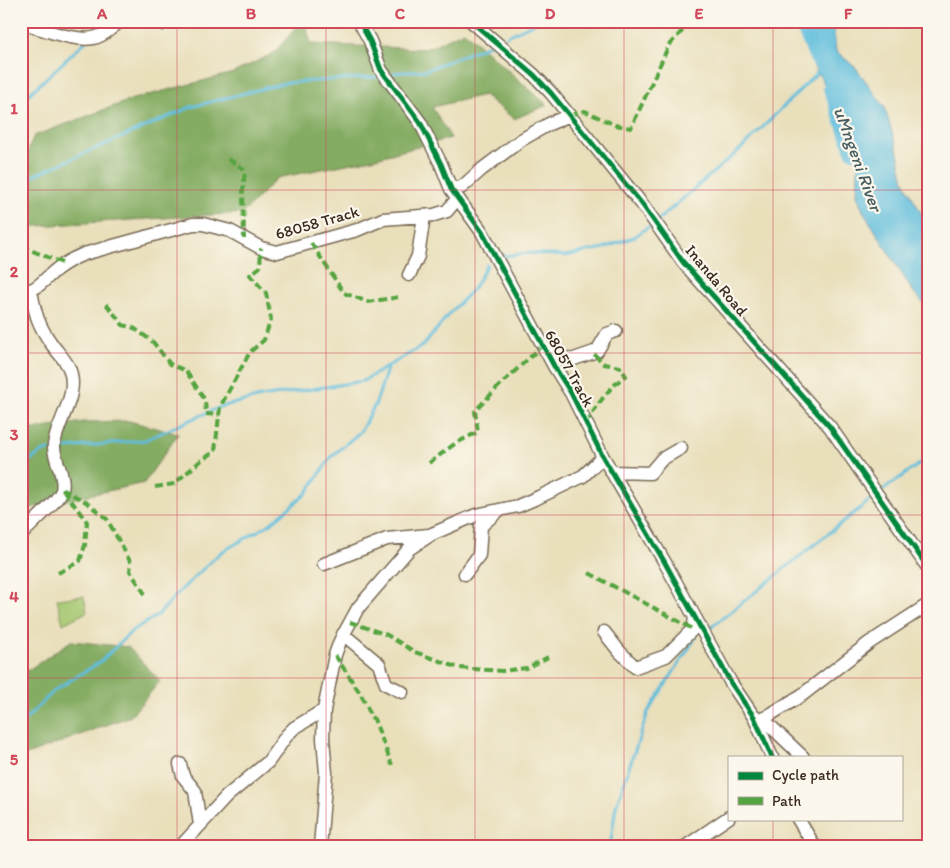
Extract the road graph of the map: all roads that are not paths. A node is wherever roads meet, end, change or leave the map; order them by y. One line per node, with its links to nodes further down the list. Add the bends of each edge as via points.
1 (120, 21): 4 (street, via 104,34 89,39)
2 (359, 21): 6 (street, 68057 Track, via 381,70 420,122)
3 (471, 21): 5 (street, Inanda Road, via 534,75)
4 (21, 23)
5 (570, 115): 6 (street, 68058 Track, via 521,140); 19 (street, Inanda Road, via 642,204 683,262 830,427)
6 (454, 194): 7 (street, 68058 Track, via 447,211); 11 (street, 68057 Track, via 482,232)
7 (424, 216): 8 (street, via 418,256); 9 (street, 68058 Track, via 383,219 357,230 277,252 261,248 230,231 193,224 73,259)
8 (410, 274)
9 (26, 292): 17 (street, via 36,317 69,367 72,383 68,406 54,445 62,489)
10 (616, 331): 11 (street, via 608,334 596,351 571,360)
11 (545, 350): 13 (street, 68057 Track, via 571,392)
12 (681, 448): 14 (street, via 662,459 650,473)
13 (603, 457): 14 (street, 68057 Track); 15 (street, via 583,476 518,506)
14 (612, 472): 22 (street, 68057 Track)
15 (498, 511): 16 (street, via 476,515); 20 (street, via 481,526 479,555)
16 (432, 534): 18 (street, via 387,539); 24 (street, via 409,549 358,608)
17 (21, 535)
18 (324, 564)
19 (929, 569)
20 (465, 574)
21 (929, 604): 27 (street, via 869,643 802,695)
22 (695, 618): 23 (street, via 693,629 666,656 636,667); 27 (street, 68057 Track, via 731,683)
23 (604, 632)
24 (343, 634): 25 (street, via 379,664 386,684); 26 (street)
25 (402, 692)
26 (324, 710): 33 (street, via 286,734 268,762); 35 (street, via 326,774)
27 (758, 718): 28 (street, 68057 Track); 29 (street)
28 (772, 756)
29 (802, 756)
30 (180, 764): 33 (street, via 183,776 195,791)
31 (728, 818): 36 (street)
32 (799, 820): 37 (street)
33 (200, 824): 34 (street)
34 (180, 847)
35 (320, 847)
36 (685, 847)
37 (815, 847)

